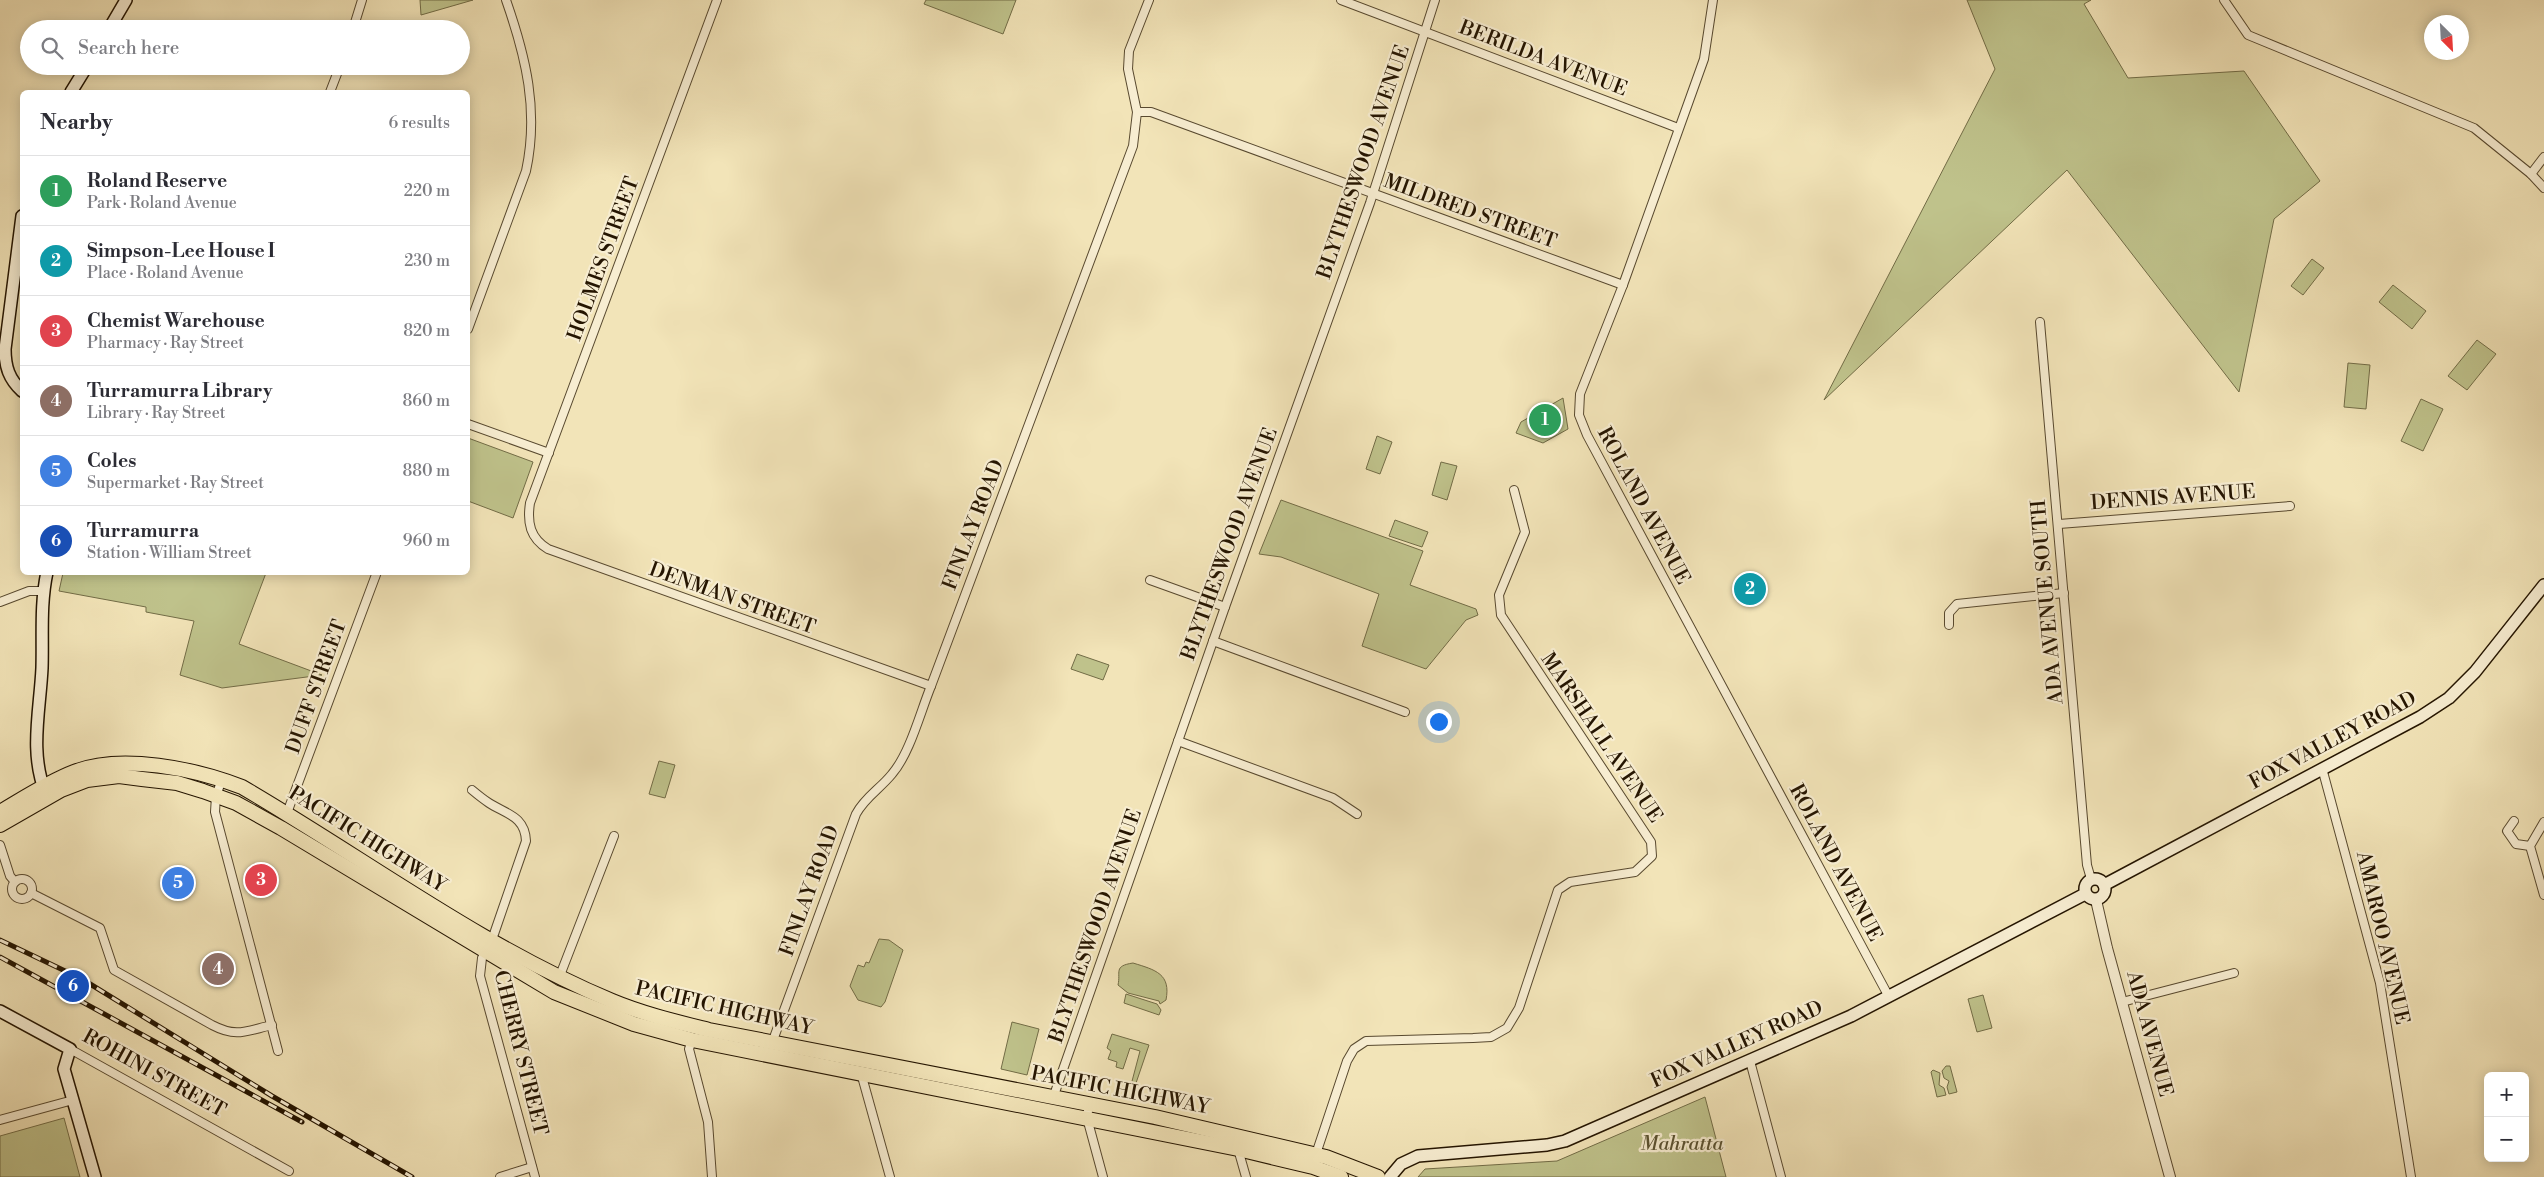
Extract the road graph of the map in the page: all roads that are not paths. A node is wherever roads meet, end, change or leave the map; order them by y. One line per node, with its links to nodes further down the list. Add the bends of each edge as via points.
1 (126, 0): 10 (main road)
2 (362, 0): 11 (street)
3 (506, 0): 26 (street, via 523,49 530,98 530,152)
4 (718, 0): 30 (street, HOLMES STREET)
5 (1149, 0): 17 (street, FINLAY ROAD, via 1129,51 1128,68)
6 (1341, 0): 12 (street, BERILDA AVENUE)
7 (1435, 0): 12 (street, BLYTHESWOOD AVENUE)
8 (1713, 0): 18 (street, ROLAND AVENUE, via 1704,58)
9 (2224, 0): 20 (street, via 2248,35 2474,128)
10 (114, 20)
11 (356, 20)
12 (1426, 31): 18 (street, BERILDA AVENUE); 22 (street, BLYTHESWOOD AVENUE)
13 (81, 75): 15 (main road)
14 (337, 75): 16 (street)
15 (72, 90)
16 (331, 90)
17 (1137, 112): 22 (street, MILDRED STREET, via 1150,112); 45 (street, FINLAY ROAD, via 1133,146)
18 (1678, 128): 24 (street, ROLAND AVENUE)
19 (2544, 157): 20 (street)
20 (2531, 174): 21 (street)
21 (2544, 188)
22 (1373, 193): 24 (street, MILDRED STREET); 42 (street, BLYTHESWOOD AVENUE)
23 (20, 232): 27 (main road)
24 (1623, 285): 72 (street, ROLAND AVENUE, via 1580,394 1578,408 1582,425)
25 (2040, 322): 33 (street, ADA AVENUE SOUTH)
26 (470, 324)
27 (3, 367): 28 (main road)
28 (20, 389)
29 (470, 425): 30 (street)
30 (549, 454): 34 (street, HOLMES STREET, via 530,503)
31 (1514, 490): 87 (street, MARSHALL AVENUE, via 1525,532 1499,595 1501,615 1651,842 1652,856 1635,872 1570,882 1558,890 1519,1008 1507,1028 1491,1036 1473,1038 1366,1041 1354,1050 1347,1061)
32 (2290, 506): 33 (street, DENNIS AVENUE)
33 (2058, 524): 40 (street, ADA AVENUE SOUTH)
34 (530, 530): 45 (street, DENMAN STREET, via 534,538 548,549)
35 (47, 575): 39 (main road)
36 (376, 575): 54 (street, DUFF STREET)
37 (1150, 580): 42 (street)
38 (2544, 585): 48 (main road, FOX VALLEY ROAD, via 2475,672 2449,698 2404,726)
39 (43, 591): 41 (street, via 29,591); 51 (main road, via 36,752 38,773)
40 (2064, 593): 43 (street, via 1960,603 1951,608); 62 (street, ADA AVENUE SOUTH, via 2087,865)
41 (0, 602)
42 (1224, 607): 44 (street, BLYTHESWOOD AVENUE)
43 (1949, 625)
44 (1213, 641): 46 (street); 47 (street, BLYTHESWOOD AVENUE)
45 (931, 686): 77 (street, FINLAY ROAD, via 900,763 861,804 856,814)
46 (1405, 712)
47 (1178, 741): 55 (street, via 1333,798); 82 (street, BLYTHESWOOD AVENUE)
48 (2322, 768): 64 (main road, FOX VALLEY ROAD); 102 (street, AMAROO AVENUE, via 2380,983)
49 (222, 779): 51 (highway, PACIFIC HIGHWAY, via 177,768 118,765 83,768); 52 (street); 54 (highway, PACIFIC HIGHWAY)
50 (472, 790): 69 (street, CHERRY STREET, via 488,803 512,814 526,832 526,841)
51 (45, 792): 52 (highway, PACIFIC HIGHWAY, via 87,780 119,776 177,783); 53 (highway, PACIFIC HIGHWAY); 58 (highway, PACIFIC HIGHWAY)
52 (216, 796): 69 (highway, PACIFIC HIGHWAY, via 236,803); 75 (street, via 215,812)
53 (0, 812)
54 (287, 813): 69 (highway, PACIFIC HIGHWAY)
55 (1357, 814)
56 (2514, 821): 61 (street, via 2507,832 2516,844)
57 (2544, 822): 61 (street)
58 (0, 825)
59 (614, 836): 71 (street)
60 (0, 845): 63 (street)
61 (2530, 846): 67 (street)
62 (2091, 880): 64 (main road, via 2099,880); 66 (main road, via 2085,885)
63 (15, 882): 65 (street, via 27,880 31,884); 65 (street, via 12,890 16,897 25,898)
64 (2104, 885): 68 (main road, via 2104,894)
65 (31, 893): 75 (street, via 100,928 114,970 212,1025 234,1033)
66 (2085, 894): 68 (main road); 72 (main road, FOX VALLEY ROAD)
67 (2544, 895)
68 (2096, 900): 73 (street, ADA AVENUE)
69 (488, 946): 71 (highway, PACIFIC HIGHWAY); 76 (highway, PACIFIC HIGHWAY, via 554,992 634,1024); 88 (street, CHERRY STREET, via 480,976)
70 (2234, 973): 73 (street)
71 (559, 978): 77 (highway, PACIFIC HIGHWAY, via 645,1013)
72 (1889, 997): 80 (main road, FOX VALLEY ROAD)
73 (2122, 1002): 101 (street, ADA AVENUE)
74 (0, 1011): 78 (main road, ROHINI STREET)
75 (272, 1025): 79 (street)
76 (692, 1040): 81 (highway, PACIFIC HIGHWAY); 93 (street, via 689,1049 708,1122)
77 (772, 1043): 82 (highway, PACIFIC HIGHWAY)
78 (70, 1049): 83 (main road, via 64,1069); 89 (street, ROHINI STREET)
79 (278, 1051)
80 (1750, 1060): 99 (main road, FOX VALLEY ROAD, via 1565,1141 1418,1156 1401,1164); 100 (street)
81 (861, 1073): 84 (highway, PACIFIC HIGHWAY); 94 (street)
82 (1053, 1098): 84 (highway, PACIFIC HIGHWAY)
83 (73, 1100): 85 (street); 90 (main road)
84 (1088, 1111): 86 (highway, PACIFIC HIGHWAY); 87 (highway, PACIFIC HIGHWAY); 95 (street)
85 (0, 1120)
86 (1238, 1149): 96 (street); 97 (highway, PACIFIC HIGHWAY)
87 (1316, 1154): 98 (highway, PACIFIC HIGHWAY)
88 (532, 1167): 91 (street, CHERRY STREET); 92 (street, CHERRY STREET)
89 (290, 1171)
90 (94, 1177)
91 (500, 1177)
92 (535, 1177)
93 (712, 1177)
94 (890, 1177)
95 (1104, 1177)
96 (1246, 1177)
97 (1341, 1177)
98 (1378, 1177)
99 (1390, 1177)
100 (1781, 1177)
101 (2170, 1177)
102 (2411, 1177)

